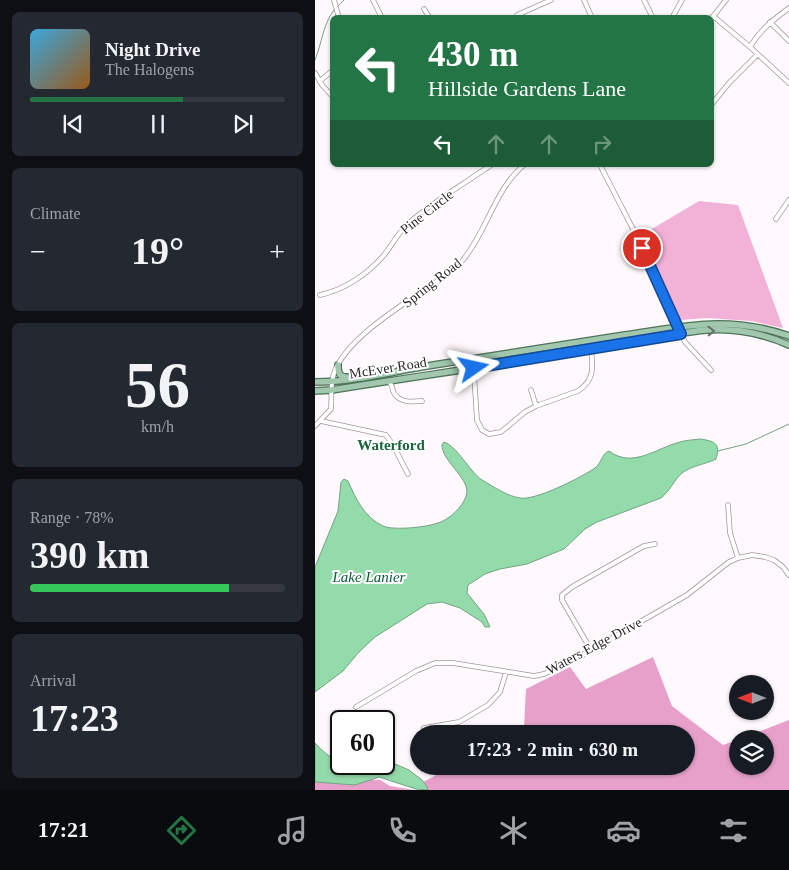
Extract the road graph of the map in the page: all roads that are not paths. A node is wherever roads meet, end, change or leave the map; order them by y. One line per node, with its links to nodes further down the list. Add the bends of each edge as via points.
1 (334, 0): 10 (street)
2 (373, 0): 11 (street)
3 (551, 0): 13 (street)
4 (583, 0): 14 (street)
5 (644, 0): 15 (street)
6 (682, 0): 16 (street)
7 (726, 0): 17 (street)
8 (789, 8): 19 (street)
9 (424, 9): 12 (street)
10 (338, 15)
11 (380, 15)
12 (428, 15)
13 (517, 15)
14 (591, 15)
15 (652, 15)
16 (674, 15)
17 (714, 15)
18 (714, 20): 21 (street)
19 (771, 22): 20 (street); 21 (street)
20 (789, 40)
21 (750, 47): 22 (street)
22 (757, 55): 26 (street); 28 (street)
23 (315, 73): 25 (street)
24 (330, 73): 25 (street)
25 (320, 81): 27 (street)
26 (789, 83)
27 (330, 93)
28 (714, 101)
29 (488, 167): 34 (street, Pine Circle, via 412,220 377,263 361,276 336,291)
30 (522, 167): 41 (street, Spring Road, via 512,176 463,260 441,280 364,334)
31 (601, 167): 35 (street, via 650,262)
32 (789, 200): 33 (street)
33 (776, 219)
34 (320, 295)
35 (678, 328): 36 (street); 37 (main road, McEver Road, via 706,323 737,324 763,327); 40 (main road, McEver Road)
36 (681, 334): 38 (main road, McEver Road, one-way to 38, via 708,330 741,332); 39 (main road, McEver Road); 43 (street)
37 (789, 336)
38 (789, 345)
39 (591, 349): 42 (main road, McEver Road); 52 (street, via 592,374 584,387)
40 (473, 359): 42 (street); 44 (main road, McEver Road)
41 (338, 365): 44 (main road, via 339,374 343,377); 47 (street, Spring Road)
42 (474, 368): 45 (main road, McEver Road); 52 (street, via 477,420 485,432 501,432)
43 (711, 370)
44 (377, 375): 47 (main road, McEver Road)
45 (387, 381): 48 (main road, McEver Road); 51 (street, via 399,398)
46 (315, 382): 47 (main road, McEver Road)
47 (332, 382): 48 (street, Spring Road)
48 (332, 390): 50 (main road, McEver Road); 53 (street, Spring Road, via 331,409)
49 (531, 390): 52 (street)
50 (315, 391)
51 (421, 401)
52 (536, 406)
53 (321, 421): 54 (street); 55 (street, via 386,435)
54 (315, 426)
55 (408, 474)
56 (728, 505): 58 (street, via 730,533)
57 (655, 544): 60 (street, via 644,546 561,595)
58 (738, 558): 59 (street, Waters Edge Drive, via 765,557 779,564); 60 (street, Waters Edge Drive, via 687,595)
59 (789, 575)
60 (591, 650): 61 (street, Waters Edge Drive, via 544,674 534,676)
61 (506, 672): 62 (street, Waters Edge Drive, via 435,663); 63 (street, via 500,692 488,705 459,722)
62 (355, 706)
63 (442, 725)

